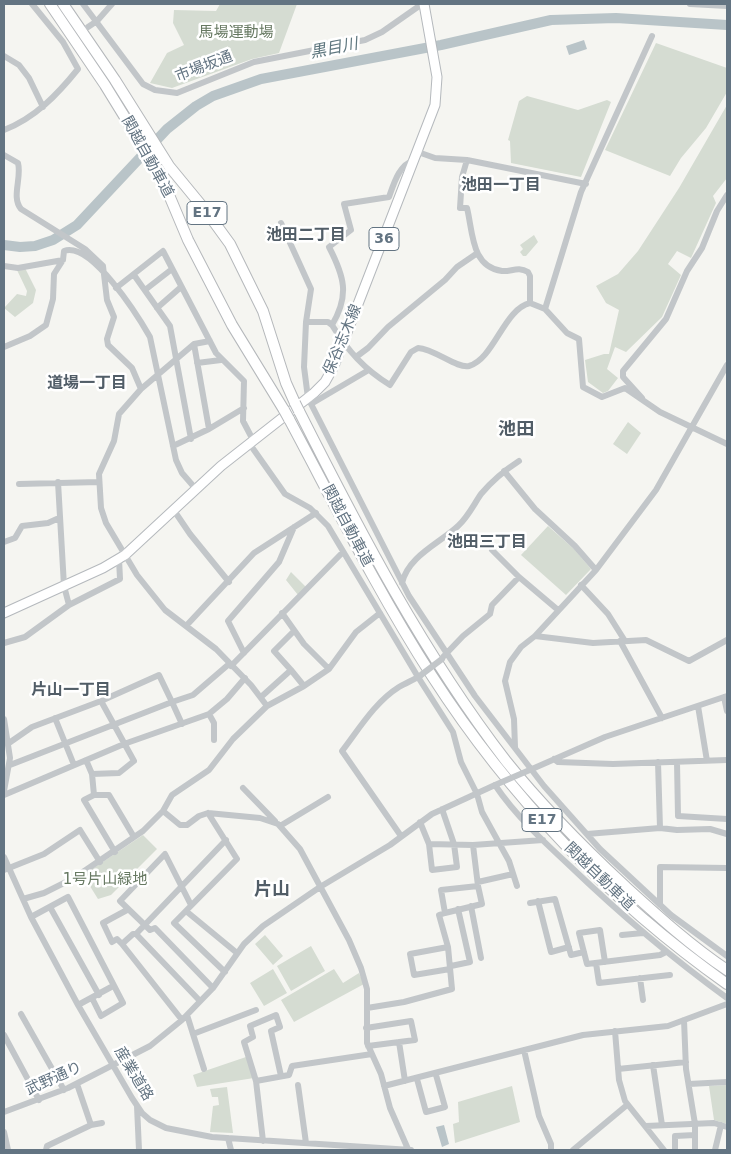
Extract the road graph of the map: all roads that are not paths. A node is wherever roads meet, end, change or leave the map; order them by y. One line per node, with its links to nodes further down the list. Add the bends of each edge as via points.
1 (32, 4): 14 (street, via 66,41 78,69)
2 (50, 4): 13 (highway, 関越自動車道 / E17)
3 (63, 4): 13 (highway, 関越自動車道 / E17)
4 (83, 4): 9 (street, 市場坂通)
5 (112, 4): 9 (street)
6 (423, 4): 9 (street, 市場坂通, via 365,40 254,62 177,92 155,90 143,84); 17 (main road, 保谷志木線 / 36, via 438,85 437,100)
7 (690, 4): 8 (street)
8 (727, 6)
9 (97, 21): 10 (street)
10 (88, 27)
11 (652, 36): 19 (street)
12 (4, 58): 14 (street, via 19,65)
13 (110, 82): 185 (highway, 関越自動車道 / E17, via 230,244 263,311 297,407 386,578 433,656 507,762 542,802 613,874 682,936); 189 (highway, 関越自動車道 / E17, via 166,186 188,240 232,325 287,415 359,550 432,675 493,762 542,820 590,870 678,948)
14 (44, 107): 15 (street, via 30,118)
15 (4, 130)
16 (4, 155): 26 (street, via 18,163 17,204 24,212 76,243 103,266)
17 (416, 156): 18 (street); 35 (street, via 397,175 389,197 344,204 351,230 329,247 344,282 342,305); 37 (main road, 保谷志木線 / 36)
18 (467, 160): 19 (street); 22 (street, via 460,208 467,208)
19 (586, 184): 33 (street)
20 (727, 195): 49 (street, via 666,319 623,371 623,377)
21 (281, 223): 34 (street, via 311,289)
22 (476, 254): 31 (street, via 495,270 505,272 517,268 528,272); 40 (street)
23 (63, 260): 24 (street, via 18,268); 26 (street, via 64,251 75,249); 39 (street, via 54,274 53,300 46,325)
24 (4, 266)
25 (172, 269): 27 (street, via 163,251); 28 (street); 30 (street)
26 (105, 272): 29 (street); 47 (street, via 107,300 114,317 108,346 132,368)
27 (134, 274): 29 (street); 30 (street)
28 (181, 287): 32 (street); 36 (street)
29 (116, 288): 46 (street, via 150,338)
30 (145, 290): 32 (street)
31 (530, 303): 33 (street); 45 (street, via 520,307 481,358 469,366 461,366 436,352 418,348 411,352 390,384)
32 (157, 308): 41 (street, via 170,326)
33 (545, 309): 49 (street, via 567,333 579,339 584,387 602,397 625,388)
34 (306, 322): 35 (street, via 328,322); 48 (street, via 304,367)
35 (332, 325): 37 (street)
36 (210, 341): 38 (street); 42 (street)
37 (343, 342): 40 (street); 48 (main road, 保谷志木線 / 36, via 328,376)
38 (194, 344): 41 (street); 43 (street)
39 (4, 347)
40 (356, 356): 45 (street)
41 (176, 359): 46 (street); 53 (street)
42 (221, 360): 43 (street); 50 (street, via 244,381)
43 (197, 364): 52 (street)
44 (727, 364): 51 (street)
45 (367, 371): 48 (street)
46 (158, 374): 47 (street); 56 (street)
47 (141, 389): 60 (street, via 119,414 114,440 99,474)
48 (310, 401): 54 (main road, 保谷志木線 / 36); 74 (street)
49 (646, 403): 51 (street)
50 (244, 408): 52 (street); 54 (street, via 244,425)
51 (692, 428): 55 (street); 71 (street, via 656,490)
52 (210, 430): 53 (street)
53 (191, 439): 56 (street)
54 (251, 441): 62 (main road, 保谷志木線 / 36); 64 (street, via 285,494)
55 (727, 444)
56 (173, 446): 62 (street, via 182,473)
57 (519, 461): 58 (street)
58 (504, 471): 71 (street, via 535,509); 74 (street, via 483,492 460,525 420,556)
59 (58, 482): 60 (street); 61 (street); 65 (street)
60 (99, 482): 70 (street, via 103,517)
61 (19, 484)
62 (195, 488): 63 (main road, 保谷志木線 / 36)
63 (173, 509): 70 (main road, 保谷志木線 / 36); 73 (street)
64 (316, 512): 66 (street); 69 (street)
65 (59, 518): 67 (street, via 48,523 22,526 15,538); 76 (street)
66 (294, 526): 73 (street, via 254,553); 88 (street, via 278,562 228,621)
67 (4, 542)
68 (492, 550): 72 (street)
69 (343, 552): 80 (street); 81 (street)
70 (122, 557): 76 (main road, 保谷志木線 / 36); 77 (street, via 120,579); 82 (street, via 165,610)
71 (596, 570): 75 (street)
72 (519, 578): 78 (street); 89 (street, via 492,605 490,614)
73 (229, 582): 82 (street)
74 (402, 583): 89 (street)
75 (581, 585): 78 (street); 86 (street, via 608,614)
76 (64, 586): 77 (street); 79 (main road, 保谷志木線 / 36)
77 (69, 605): 87 (street, via 25,637)
78 (558, 610): 84 (street)
79 (4, 613)
80 (380, 613): 91 (street, via 356,632); 93 (street)
81 (282, 614): 83 (street); 88 (street)
82 (186, 626): 90 (street, via 216,649)
83 (294, 631): 91 (street); 92 (street, via 274,651)
84 (535, 636): 86 (street, via 593,643); 113 (street, via 517,651 506,673)
85 (727, 640): 86 (street, via 689,661 646,640)
86 (623, 641): 105 (street)
87 (4, 643)
88 (244, 653): 90 (street)
89 (444, 656): 93 (street, bridge); 113 (street)
90 (230, 665): 94 (street); 99 (street, via 193,695)
91 (329, 669): 95 (street)
92 (291, 670): 95 (street); 96 (street)
93 (419, 676): 128 (street, via 453,732 461,762); 141 (street, via 383,701 342,751)
94 (245, 678): 96 (street); 103 (street)
95 (304, 686): 100 (street)
96 (262, 697): 100 (street)
97 (726, 697): 101 (street, 武野通り); 102 (street)
98 (101, 701): 99 (street, via 159,675); 104 (street); 107 (street)
99 (172, 702): 107 (street); 108 (street)
100 (267, 706): 133 (street, via 233,738 208,770 172,795)
101 (698, 706): 105 (street, 武野通り); 117 (street)
102 (727, 711)
103 (209, 714): 108 (street); 109 (street, via 214,723)
104 (55, 718): 110 (street); 111 (street, via 32,727)
105 (662, 718): 114 (street, 武野通り)
106 (4, 719): 111 (street)
107 (113, 723): 110 (street); 112 (street)
108 (182, 724): 112 (street)
109 (214, 740)
110 (65, 742): 120 (street); 121 (street)
111 (9, 743): 120 (street)
112 (124, 744): 115 (street); 124 (street, via 134,761 120,774)
113 (515, 747): 122 (street)
114 (554, 759): 118 (street, via 587,764); 122 (street, 武野通り)
115 (86, 760): 121 (street); 124 (street)
116 (727, 760): 117 (street)
117 (706, 761): 119 (street)
118 (658, 762): 119 (street); 138 (street)
119 (677, 762): 135 (street, via 678,816)
120 (10, 765): 123 (street)
121 (74, 765): 129 (street)
122 (532, 769): 125 (street, 武野通り, bridge); 139 (street)
123 (6, 773): 127 (street)
124 (92, 774): 130 (street)
125 (495, 785): 128 (street, 武野通り); 144 (street)
126 (244, 788): 137 (street)
127 (4, 791)
128 (477, 794): 132 (street, 武野通り); 147 (street, via 482,812)
129 (4, 795)
130 (94, 795): 142 (street, via 109,795); 149 (street, via 84,800)
131 (328, 797): 137 (street)
132 (442, 809): 136 (street, 武野通り); 146 (street)
133 (163, 811): 134 (street, via 180,825 187,825); 142 (street)
134 (208, 813): 137 (street, via 260,818); 143 (street)
135 (727, 819)
136 (420, 822): 141 (street, 武野通り); 145 (street)
137 (279, 825): 158 (street, via 300,849)
138 (660, 828): 139 (street); 140 (street, via 710,829)
139 (587, 834): 162 (street)
140 (727, 834)
141 (401, 836): 158 (street, 武野通り)
142 (134, 837): 149 (street)
143 (226, 840): 157 (street); 165 (street, via 237,860)
144 (543, 840): 147 (street); 171 (street)
145 (429, 844): 146 (street); 146 (street, via 432,870 457,867)
146 (454, 844): 148 (street)
147 (501, 844): 148 (street); 154 (street)
148 (473, 845): 155 (street)
149 (115, 852): 151 (street)
150 (4, 857): 153 (street, 産業道路)
151 (100, 862): 153 (street, via 80,830 44,854); 159 (street, via 44,893)
152 (727, 868): 162 (street, via 660,866)
153 (6, 869): 159 (street, 産業道路)
154 (513, 874): 155 (street); 156 (street)
155 (478, 884): 163 (street, via 482,904); 168 (street, via 441,890)
156 (517, 886)
157 (182, 887): 165 (street); 167 (street, via 165,854 120,901); 170 (street)
158 (320, 887): 179 (street, 武野通り, via 257,930); 199 (street, via 355,952 367,988)
159 (23, 899): 169 (street, 産業道路)
160 (538, 901): 161 (street); 176 (street, via 555,899); 176 (street, via 551,952)
161 (530, 903)
162 (660, 905): 180 (street)
163 (471, 906): 166 (street); 181 (street)
164 (50, 907): 169 (street); 190 (street, via 68,897); 192 (street)
165 (188, 908): 179 (street); 186 (street, via 174,923)
166 (458, 909): 168 (street); 184 (street, via 470,962)
167 (128, 910): 170 (street); 174 (street, via 103,923 112,942 118,939)
168 (445, 913): 175 (street, via 439,915)
169 (31, 917): 198 (street, 産業道路)
170 (145, 924): 172 (street); 191 (street, via 150,930 155,928)
171 (643, 933): 173 (street); 178 (street)
172 (136, 934): 174 (street); 196 (street)
173 (622, 935)
174 (122, 944): 202 (street)
175 (448, 947): 184 (street); 184 (street, via 410,954 414,976)
176 (569, 947): 177 (street, via 571,955)
177 (584, 952): 182 (street, via 579,933 600,930); 183 (street, via 587,964)
178 (666, 952): 182 (street); 194 (street)
179 (237, 953): 186 (street, 武野通り)
180 (727, 956)
181 (481, 958)
182 (605, 962): 183 (street)
183 (596, 963): 188 (street, via 599,983)
184 (450, 968): 199 (street, via 452,989)
185 (727, 970)
186 (225, 972): 191 (street, 武野通り)
187 (670, 975): 188 (street)
188 (640, 978): 195 (street)
189 (727, 984)
190 (114, 986): 192 (street); 193 (street, via 123,1003 101,1016)
191 (213, 988): 196 (street, 武野通り)
192 (99, 994): 193 (street)
193 (92, 998): 198 (street)
194 (727, 998)
195 (642, 1000)
196 (200, 1001): 202 (street, 武野通り)
197 (727, 1004): 203 (street)
198 (78, 1005): 213 (street, 産業道路)
199 (367, 1008): 204 (street)
200 (256, 1010): 206 (street)
201 (21, 1014): 227 (street)
202 (184, 1017): 206 (street); 213 (street, 武野通り, via 150,1046)
203 (684, 1020): 205 (street, via 668,1026); 212 (street)
204 (366, 1028): 208 (street, via 412,1021 415,1040); 209 (street)
205 (615, 1031): 210 (street, via 583,1035); 216 (street)
206 (193, 1034): 215 (street)
207 (4, 1035): 228 (street)
208 (399, 1042): 209 (street); 221 (street)
209 (368, 1046): 211 (street)
210 (524, 1050): 217 (street); 251 (street, via 539,1116)
211 (372, 1054): 218 (street, via 292,1066 289,1075); 226 (street)
212 (686, 1062): 214 (street); 224 (street)
213 (113, 1065): 223 (street, 武野通り); 230 (street, 産業道路)
214 (653, 1065): 216 (street); 235 (street)
215 (204, 1069)
216 (618, 1069): 229 (street)
217 (436, 1075): 219 (street); 219 (street, via 445,1107 426,1112)
218 (281, 1076): 220 (street); 220 (street, via 271,1031 280,1027 276,1015 250,1026 254,1037 244,1042)
219 (417, 1079): 221 (street)
220 (256, 1081): 241 (street)
221 (405, 1081): 226 (street)
222 (727, 1082): 224 (street)
223 (77, 1084): 227 (street, 武野通り); 234 (street)
224 (689, 1084): 233 (street)
225 (298, 1085): 242 (street)
226 (384, 1086): 250 (street)
227 (64, 1090): 228 (street, 武野通り)
228 (39, 1100): 231 (street, 武野通り)
229 (627, 1105): 236 (street); 243 (street)
230 (137, 1106): 240 (street, 産業道路, via 150,1120 166,1128); 247 (street)
231 (4, 1112)
232 (102, 1123): 234 (street)
233 (695, 1124): 235 (street); 237 (street); 239 (street)
234 (91, 1125): 246 (street, via 47,1146)
235 (662, 1125): 236 (street)
236 (646, 1126): 254 (street)
237 (724, 1126): 257 (street)
238 (4, 1132): 245 (street)
239 (695, 1135): 255 (street, via 675,1136); 256 (street)
240 (228, 1138): 241 (street, 産業道路); 248 (street)
241 (263, 1141): 242 (street, 産業道路)
242 (304, 1143): 244 (street, 産業道路); 249 (street)
243 (583, 1144): 252 (street); 253 (street)
244 (346, 1148): 250 (street, 産業道路)
245 (8, 1150)
246 (46, 1150)
247 (139, 1150)
248 (231, 1150)
249 (303, 1150)
250 (409, 1150)
251 (551, 1150)
252 (574, 1150)
253 (587, 1150)
254 (664, 1150)
255 (675, 1150)
256 (695, 1150)
257 (715, 1150)

